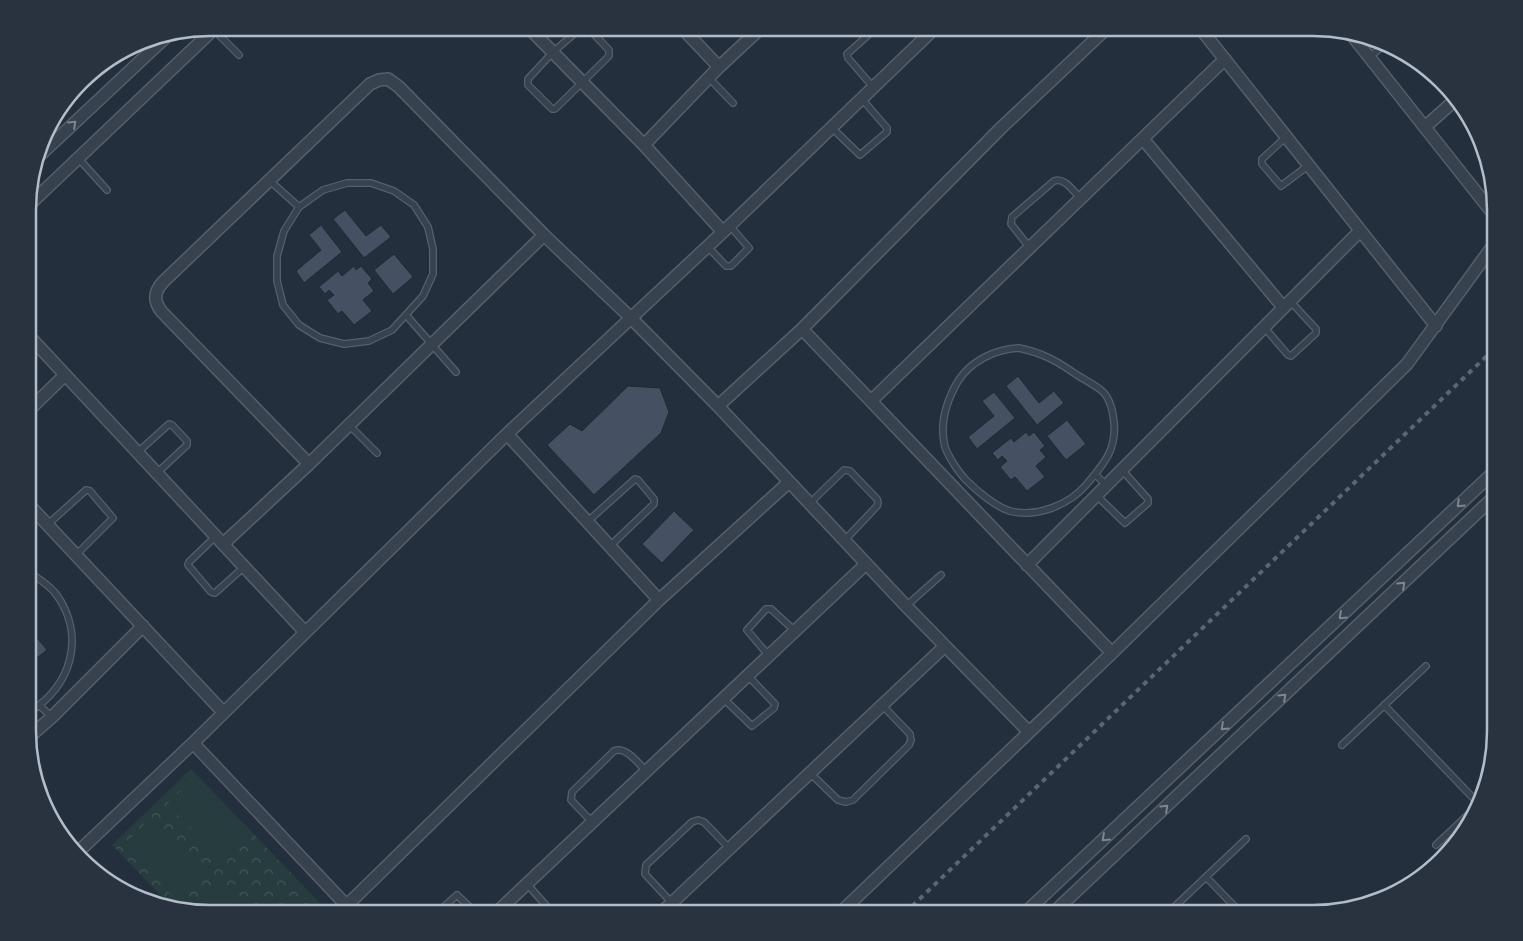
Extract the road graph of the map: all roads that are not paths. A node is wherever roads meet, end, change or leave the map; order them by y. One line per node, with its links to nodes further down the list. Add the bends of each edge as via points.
1 (867, 36): 24 (lane, via 847,54)
2 (921, 36): 13 (lane)
3 (926, 36): 13 (street)
4 (1098, 36): 53 (street, via 1001,128)
5 (1207, 36): 20 (street)
6 (205, 37): 34 (street)
7 (222, 37): 18 (lane)
8 (538, 37): 17 (street)
9 (570, 37): 17 (lane)
10 (596, 37): 23 (lane, via 610,53)
11 (690, 37): 21 (street)
12 (752, 37): 21 (street)
13 (923, 39): 24 (street)
14 (1358, 43): 19 (street)
15 (158, 44): 33 (street, one-way to 15)
16 (1379, 49): 19 (lane)
17 (553, 52): 23 (street); 23 (lane, via 527,82 550,108 555,109)
18 (239, 55)
19 (1370, 57): 29 (street)
20 (1225, 59): 30 (street); 31 (street)
21 (719, 67): 22 (street)
22 (709, 77): 26 (lane); 32 (street)
23 (582, 82): 32 (street)
24 (873, 87): 25 (street)
25 (861, 98): 28 (street); 28 (lane, via 887,132 860,155)
26 (733, 103)
27 (1451, 104): 29 (street)
28 (831, 127): 42 (street)
29 (1425, 127): 40 (street)
30 (1286, 137): 35 (street); 35 (lane, via 1262,159 1262,164 1281,186)
31 (1143, 139): 39 (street); 48 (street)
32 (644, 145): 42 (street)
33 (48, 148)
34 (78, 158): 37 (lane); 38 (street)
35 (1308, 165): 43 (street)
36 (269, 180): 41 (lane); 44 (street, via 370,84 388,79); 65 (street, via 157,288 155,297 162,312)
37 (108, 190)
38 (37, 197)
39 (1081, 199): 46 (street); 46 (lane, via 1059,179 1012,216 1011,224)
40 (1486, 205)
41 (299, 207): 49 (lane, via 284,231 277,256 277,281 284,305 299,325 320,338 344,344 369,341 392,330); 49 (lane, via 323,190 347,183 371,183 394,191 414,205 428,227 433,249 433,274 423,296)
42 (726, 228): 45 (street); 45 (lane, via 749,246 748,250 728,267)
43 (1360, 231): 48 (street); 51 (street)
44 (544, 235): 50 (street); 55 (street)
45 (707, 246): 50 (street)
46 (1030, 248): 58 (street)
47 (1486, 256): 51 (street)
48 (1287, 304): 52 (street); 52 (lane, via 1316,329 1316,333 1291,356)
49 (406, 315): 55 (lane)
50 (632, 318): 60 (street); 62 (street)
51 (1436, 326): 95 (street, via 1407,364)
52 (1264, 327): 66 (street)
53 (802, 329): 58 (street); 60 (street)
54 (36, 344): 57 (street)
55 (432, 345): 56 (lane); 61 (street)
56 (456, 372)
57 (65, 375): 59 (street); 63 (street)
58 (871, 401): 73 (street)
59 (36, 403)
60 (718, 406): 71 (street)
61 (349, 425): 64 (lane); 65 (street)
62 (507, 434): 78 (street); 93 (street)
63 (138, 453): 67 (street); 67 (lane, via 169,424 172,425 188,443)
64 (377, 453)
65 (308, 464): 80 (street)
66 (1122, 470): 72 (street); 74 (lane, via 1148,503 1125,523)
67 (157, 473): 80 (street)
68 (1095, 474): 70 (lane, via 1079,493 1058,506 1034,512 1010,511 982,495); 70 (lane, via 1107,460 1114,444 1114,417 1104,392 1038,352 1019,348 1004,349 981,358 962,375 949,396 943,420 944,444 959,472); 72 (lane)
69 (1486, 479): 123 (street, one-way to 123)
70 (969, 482): 73 (lane)
71 (788, 483): 75 (street); 89 (street)
72 (1106, 485): 74 (street)
73 (958, 493): 85 (street)
74 (1096, 495): 85 (street)
75 (809, 504): 81 (street); 81 (lane, via 844,470 850,471 878,502)
76 (1486, 504): 124 (street, one-way to 76)
77 (36, 513): 79 (street)
78 (587, 522): 82 (street); 82 (lane, via 638,480 654,499 654,504)
79 (47, 525): 83 (street); 83 (lane, via 86,490 90,491 113,518)
80 (219, 540): 86 (street); 86 (lane, via 188,565 211,592 215,593)
81 (844, 540): 84 (street)
82 (610, 546): 89 (street)
83 (76, 555): 91 (street)
84 (866, 564): 90 (street); 92 (street)
85 (1027, 564): 95 (street)
86 (244, 567): 93 (street)
87 (941, 575): 90 (lane)
88 (36, 578): 102 (lane, via 55,593 69,617 73,638 70,660 59,685)
89 (659, 600): 128 (street)
90 (906, 606): 94 (street)
91 (143, 626): 104 (street); 105 (street)
92 (795, 631): 96 (street); 96 (lane, via 771,609 766,609 747,630)
93 (305, 632): 104 (street)
94 (945, 646): 100 (street); 107 (street)
95 (1112, 653): 107 (street)
96 (769, 656): 98 (street)
97 (1426, 666): 101 (lane)
98 (748, 676): 99 (street); 99 (lane, via 775,704 774,708 752,726)
99 (723, 698): 110 (street)
100 (882, 705): 111 (street); 111 (lane, via 910,734 911,740 853,800 838,800)
101 (1384, 705): 109 (lane); 112 (lane)
102 (40, 706): 103 (lane); 105 (lane)
103 (36, 708)
104 (223, 712): 108 (street)
105 (52, 717): 106 (street)
106 (36, 731)
107 (1029, 732): 122 (street)
108 (193, 742): 117 (street); 127 (street)
109 (1342, 745)
110 (646, 771): 114 (street); 114 (lane, via 625,751 614,751 572,792 571,800)
111 (810, 773): 118 (street)
112 (1473, 798)
113 (1461, 821): 116 (lane)
114 (592, 822): 120 (street)
115 (1246, 839): 119 (lane)
116 (1436, 845)
117 (82, 848)
118 (730, 849): 121 (street); 121 (lane, via 704,822 692,822 646,865 645,874)
119 (1206, 877): 125 (lane); 126 (lane)
120 (527, 884): 131 (street); 132 (lane)
121 (672, 903)
122 (849, 904)
123 (1034, 904)
124 (1062, 904)
125 (1177, 904)
126 (1232, 904)
127 (338, 905)
128 (348, 905)
129 (446, 905): 130 (lane, via 457,895)
130 (467, 905)
131 (506, 905)
132 (545, 905)

